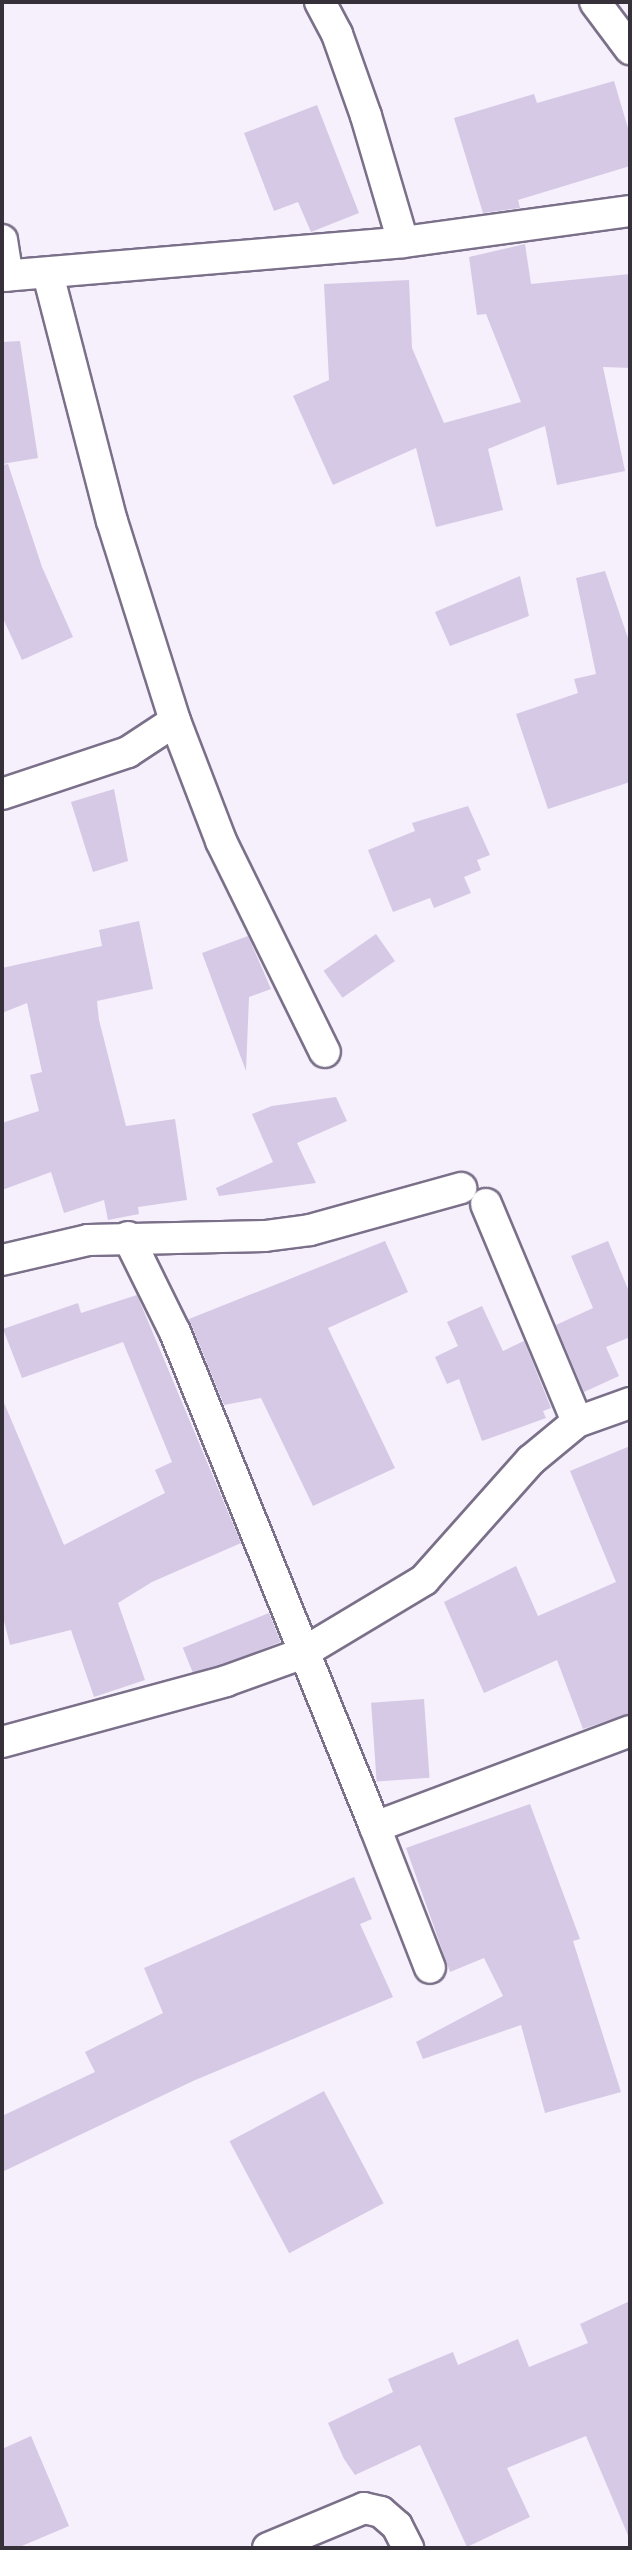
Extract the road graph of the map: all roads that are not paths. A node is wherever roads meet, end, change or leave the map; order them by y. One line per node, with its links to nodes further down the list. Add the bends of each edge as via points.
1 (320, 2): 6 (street, via 366,116)
2 (595, 2): 3 (street)
3 (630, 49)
4 (630, 211): 6 (street)
5 (2, 240): 8 (street)
6 (403, 242): 7 (street)
7 (48, 274): 8 (street); 9 (street, via 112,521)
8 (5, 276)
9 (175, 721): 10 (street, via 128,752); 11 (street, via 221,841)
10 (2, 794)
11 (325, 1052)
12 (461, 1188): 14 (street, via 310,1230 265,1236)
13 (486, 1204): 17 (street)
14 (128, 1237): 15 (street, via 52,1246); 18 (street, via 175,1332)
15 (2, 1260)
16 (630, 1403): 17 (street)
17 (577, 1422): 18 (street, via 531,1460 424,1580)
18 (301, 1654): 20 (street, via 226,1681); 21 (street)
19 (630, 1731): 21 (street)
20 (2, 1742)
21 (375, 1827): 22 (street)
22 (430, 1968)
23 (268, 2548): 24 (street, via 364,2508 381,2512 397,2526)
24 (408, 2548)

